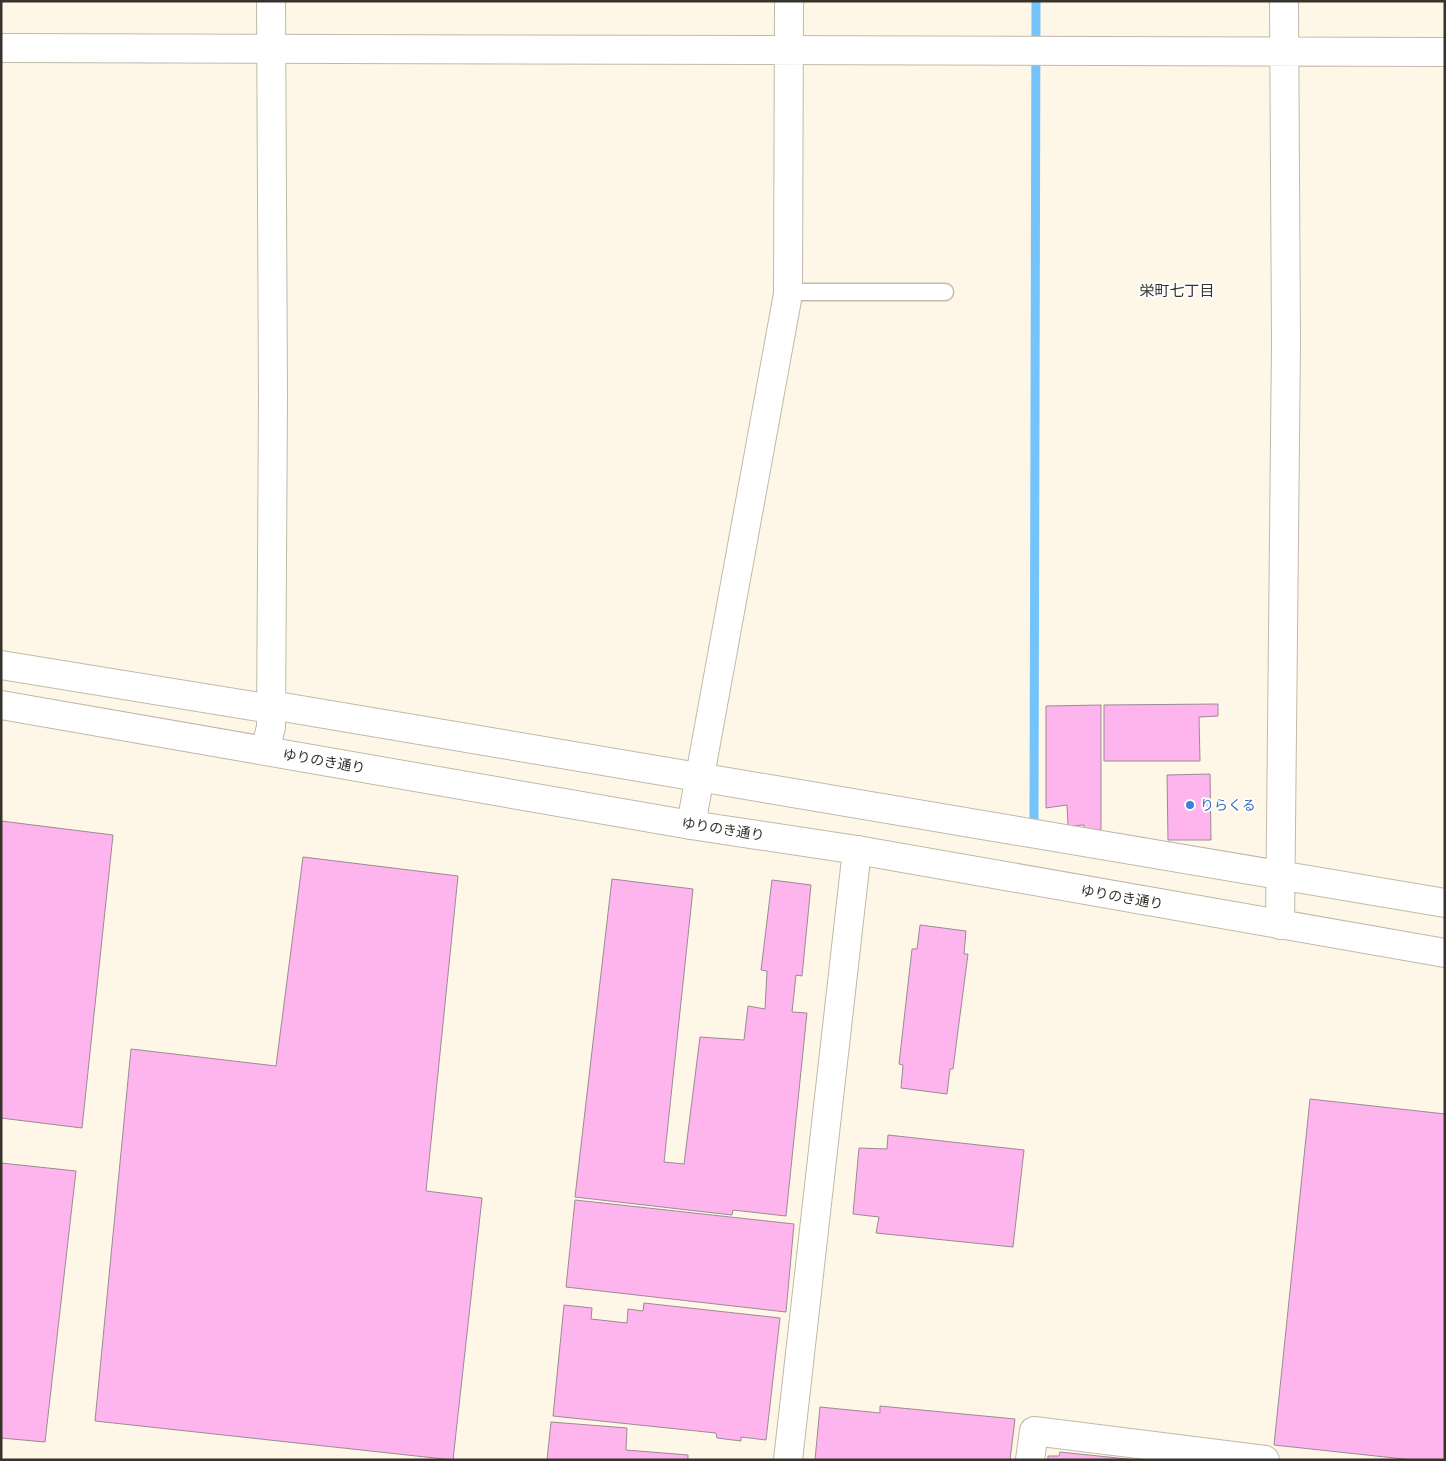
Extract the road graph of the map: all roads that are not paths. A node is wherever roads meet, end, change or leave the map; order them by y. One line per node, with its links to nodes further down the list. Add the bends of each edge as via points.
1 (270, 1): 5 (street)
2 (789, 1): 7 (street)
3 (1284, 1): 6 (street)
4 (1, 48): 5 (street)
5 (270, 49): 7 (street); 13 (street)
6 (1284, 51): 7 (street); 8 (street); 18 (street, via 1286,343)
7 (789, 52): 9 (street)
8 (1445, 52)
9 (788, 292): 10 (lane); 15 (street)
10 (945, 292)
11 (1, 665): 13 (street)
12 (1, 705): 14 (street, ゆりのき通り)
13 (271, 707): 14 (street, via 271,727); 15 (street)
14 (265, 751): 16 (street, ゆりのき通り)
15 (701, 778): 16 (street); 18 (street)
16 (691, 825): 17 (street, ゆりのき通り)
17 (857, 850): 20 (street, ゆりのき通り); 22 (street)
18 (1281, 876): 19 (street); 20 (street)
19 (1445, 903)
20 (1280, 925): 21 (street, ゆりのき通り)
21 (1445, 953)
22 (788, 1460)
23 (1030, 1460): 24 (street, via 1034,1432)
24 (1265, 1460)

